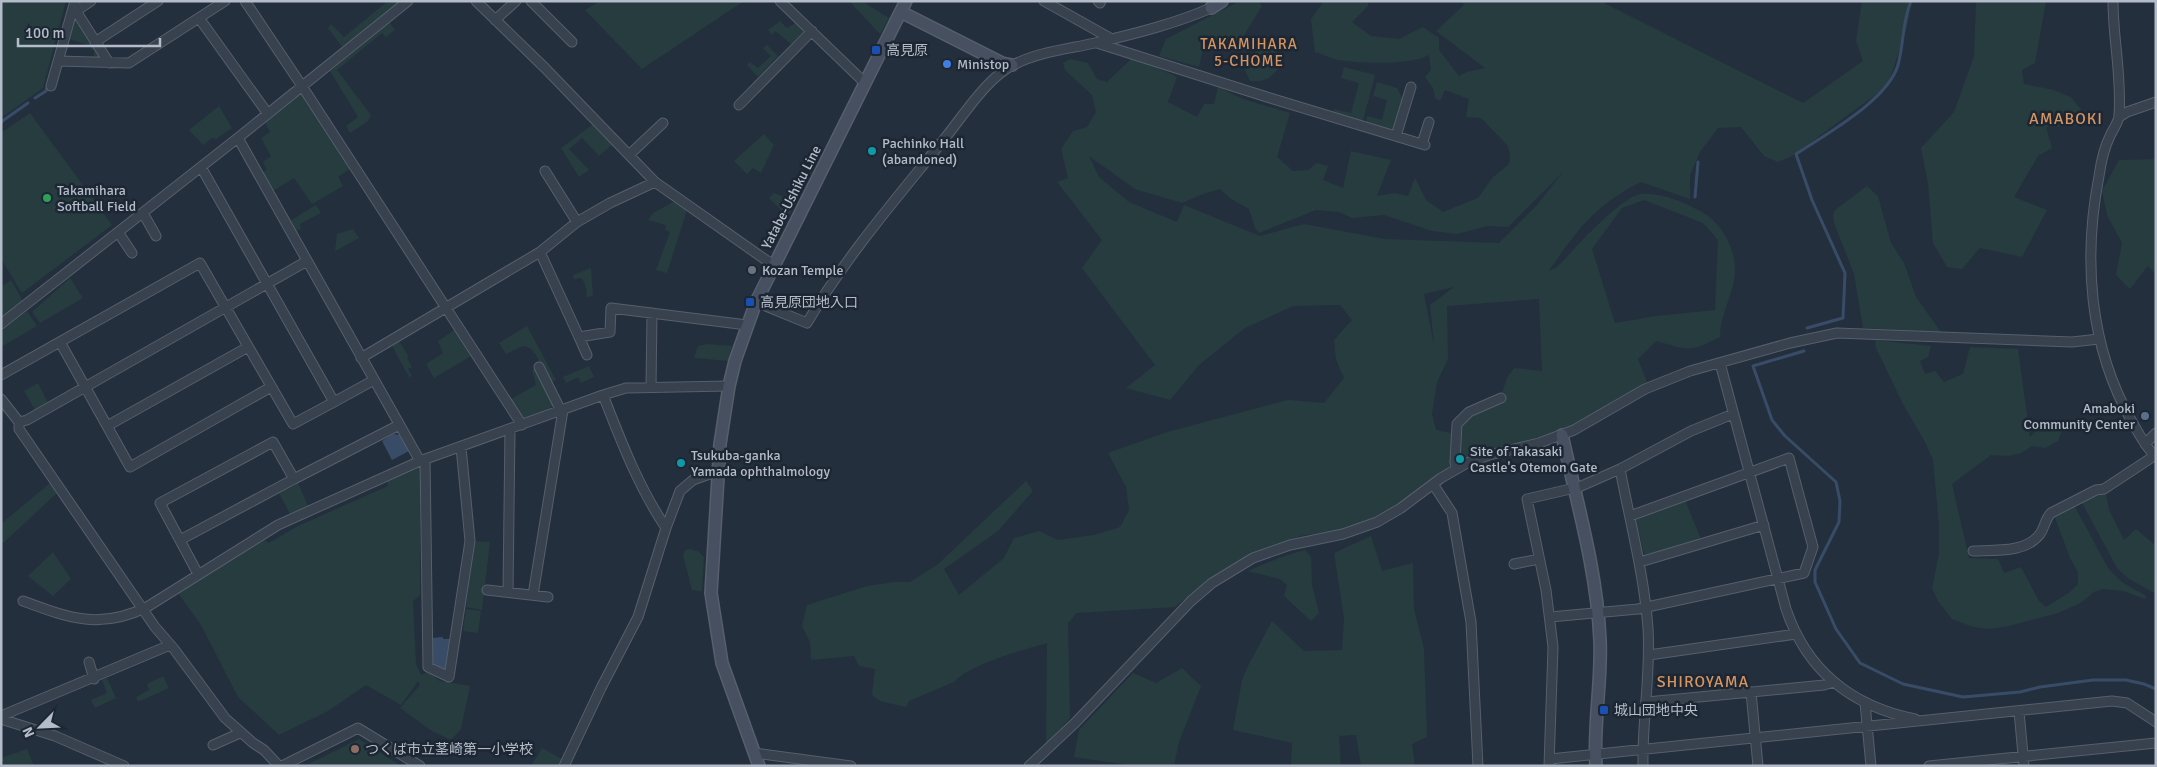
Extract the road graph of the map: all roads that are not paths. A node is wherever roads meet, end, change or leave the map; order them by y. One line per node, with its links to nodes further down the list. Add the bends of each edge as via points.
1 (91, 1): 14 (street)
2 (158, 1): 21 (street)
3 (224, 1): 17 (street)
4 (245, 1): 29 (street)
5 (408, 1): 29 (street)
6 (476, 1): 18 (street)
7 (516, 1): 18 (street)
8 (531, 1): 22 (street)
9 (780, 1): 19 (street)
10 (906, 1): 16 (main road, Yatabe-Ushiku Line)
11 (1044, 1): 20 (street)
12 (1222, 1): 15 (main road)
13 (2113, 1): 34 (street)
14 (75, 7): 21 (street); 24 (street)
15 (1210, 8): 20 (street, via 1181,20)
16 (901, 12): 26 (main road, via 1002,63); 27 (main road, Yatabe-Ushiku Line)
17 (199, 18): 25 (street, via 132,62); 33 (street)
18 (495, 20): 39 (street)
19 (812, 32): 27 (street); 32 (street)
20 (1110, 38): 23 (street)
21 (95, 42): 25 (street)
22 (572, 42)
23 (1097, 43): 26 (street, via 1048,53); 37 (street)
24 (58, 61): 25 (street); 28 (street)
25 (110, 63)
26 (1012, 65): 52 (street, via 986,87 896,200 836,277 807,323)
27 (865, 83): 50 (main road, Yatabe-Ushiku Line)
28 (52, 86)
29 (302, 86): 33 (street); 54 (street)
30 (1411, 87): 37 (street)
31 (2156, 102): 34 (street)
32 (740, 105)
33 (268, 114): 38 (street)
34 (2119, 117): 59 (street, via 2104,154 2093,223 2091,293)
35 (1429, 122): 37 (street, via 1424,145)
36 (663, 124): 39 (street)
37 (1396, 136)
38 (238, 138): 40 (street); 49 (street)
39 (629, 155): 42 (street)
40 (201, 167): 43 (street); 51 (street)
41 (545, 171): 44 (street)
42 (655, 182): 44 (street); 50 (street)
43 (143, 213): 45 (street); 46 (street)
44 (577, 222): 47 (street)
45 (118, 232): 48 (street); 56 (street)
46 (156, 236)
47 (540, 252): 54 (street); 58 (street)
48 (132, 253)
49 (307, 261): 51 (street); 63 (street)
50 (773, 265): 52 (main road, Yatabe-Ushiku Line)
51 (267, 283): 53 (street); 75 (street)
52 (756, 302): 57 (main road, Yatabe-Ushiku Line)
53 (225, 307): 60 (street, via 200,263); 61 (street); 69 (street)
54 (446, 309): 63 (street); 80 (street)
55 (652, 313): 57 (street); 58 (street, via 611,308 610,332); 71 (street)
56 (1, 324)
57 (747, 325): 68 (main road, Yatabe-Ushiku Line)
58 (579, 337): 62 (street)
59 (2099, 339): 64 (street, via 2072,342 1837,333); 85 (street, via 2117,393)
60 (60, 342): 66 (street); 69 (street)
61 (248, 347): 70 (street); 81 (street)
62 (587, 355)
63 (361, 358): 67 (street)
64 (1720, 363): 77 (street); 84 (street, via 1665,380)
65 (539, 367): 76 (street)
66 (1, 375)
67 (374, 380): 75 (street); 79 (street)
68 (729, 386): 71 (street); 91 (main road, Yatabe-Ushiku Line)
69 (85, 387): 78 (street); 81 (street)
70 (271, 387): 75 (street, via 293,424); 81 (street, via 130,467)
71 (651, 387): 72 (street, via 626,388)
72 (603, 395): 76 (street); 98 (street, via 637,478)
73 (1501, 398): 89 (street, via 1469,412 1457,424)
74 (1, 399): 78 (street)
75 (334, 402)
76 (562, 411): 80 (street); 108 (street)
77 (1733, 414): 90 (street, via 1691,431); 92 (street)
78 (19, 422): 112 (street, via 19,428)
79 (399, 425): 88 (street); 93 (street)
80 (522, 425): 82 (street)
81 (108, 426)
82 (510, 429): 86 (street); 107 (street)
83 (2156, 433): 85 (street)
84 (1562, 435): 89 (street); 95 (main road)
85 (2145, 444): 87 (street)
86 (461, 447): 88 (street); 88 (street, via 470,541 449,677 428,667)
87 (2155, 457): 100 (street, via 2104,490 2096,490 2051,512 2042,532 2026,546)
88 (422, 460): 104 (street, via 278,525)
89 (1456, 468): 94 (street)
90 (1620, 469): 95 (street); 96 (street)
91 (718, 471): 98 (street, via 688,483 680,491); 134 (main road, Yatabe-Ushiku Line, via 711,574 713,614 722,663)
92 (1749, 471): 96 (street); 97 (street); 105 (street, via 1789,458 1809,529 1813,547 1804,573)
93 (294, 479): 99 (street); 99 (street, via 273,442 160,503)
94 (1433, 484): 144 (street, via 1377,522 1343,534 1273,550 1238,566 1212,583 1184,608 1075,724); 145 (street, via 1452,513 1471,622)
95 (1573, 488): 101 (street, via 1527,499); 113 (main road)
96 (1630, 516): 102 (street)
97 (1764, 525): 102 (street); 105 (street)
98 (666, 528): 141 (street, via 638,617)
99 (180, 540): 104 (street)
100 (1973, 551)
101 (1539, 559): 103 (street); 114 (street)
102 (1640, 562): 111 (street)
103 (1514, 564)
104 (198, 574): 112 (street)
105 (1778, 579): 111 (street); 115 (street)
106 (487, 590): 107 (street)
107 (508, 592): 108 (street)
108 (533, 595): 109 (street)
109 (548, 597)
110 (23, 601): 112 (street, via 82,619 104,620)
111 (1646, 607): 113 (street); 117 (street)
112 (142, 609): 116 (street)
113 (1598, 613): 114 (street); 136 (main road, via 1600,676)
114 (1550, 618): 137 (street, via 1554,671)
115 (1796, 634): 117 (street); 120 (street, via 1810,658)
116 (170, 645): 119 (street); 129 (street)
117 (1649, 655): 122 (street)
118 (89, 662): 119 (street)
119 (94, 679): 125 (street)
120 (1834, 682): 121 (street); 123 (street)
121 (1751, 692): 122 (street); 130 (street)
122 (1647, 702): 133 (street)
123 (1865, 703): 126 (street); 128 (street)
124 (2019, 711): 126 (street); 127 (street, via 2120,701); 135 (street)
125 (1, 718): 138 (street, via 55,736)
126 (1922, 721): 128 (street)
127 (2156, 722)
128 (1867, 726): 130 (street); 148 (street)
129 (240, 733): 132 (street); 139 (street)
130 (1755, 738): 133 (street); 147 (street)
131 (2156, 743): 135 (street)
132 (213, 745)
133 (1644, 749): 136 (street); 146 (street)
134 (754, 753): 142 (main road, Yatabe-Ushiku Line); 143 (street)
135 (2023, 756): 149 (street); 150 (street)
136 (1596, 760): 137 (street)
137 (1550, 762)
138 (124, 766)
139 (280, 766): 140 (street, via 358,728)
140 (420, 766)
141 (564, 766)
142 (759, 766)
143 (851, 766)
144 (1028, 766)
145 (1478, 766)
146 (1643, 766)
147 (1758, 766)
148 (1871, 766)
149 (1928, 766)
150 (2024, 766)

